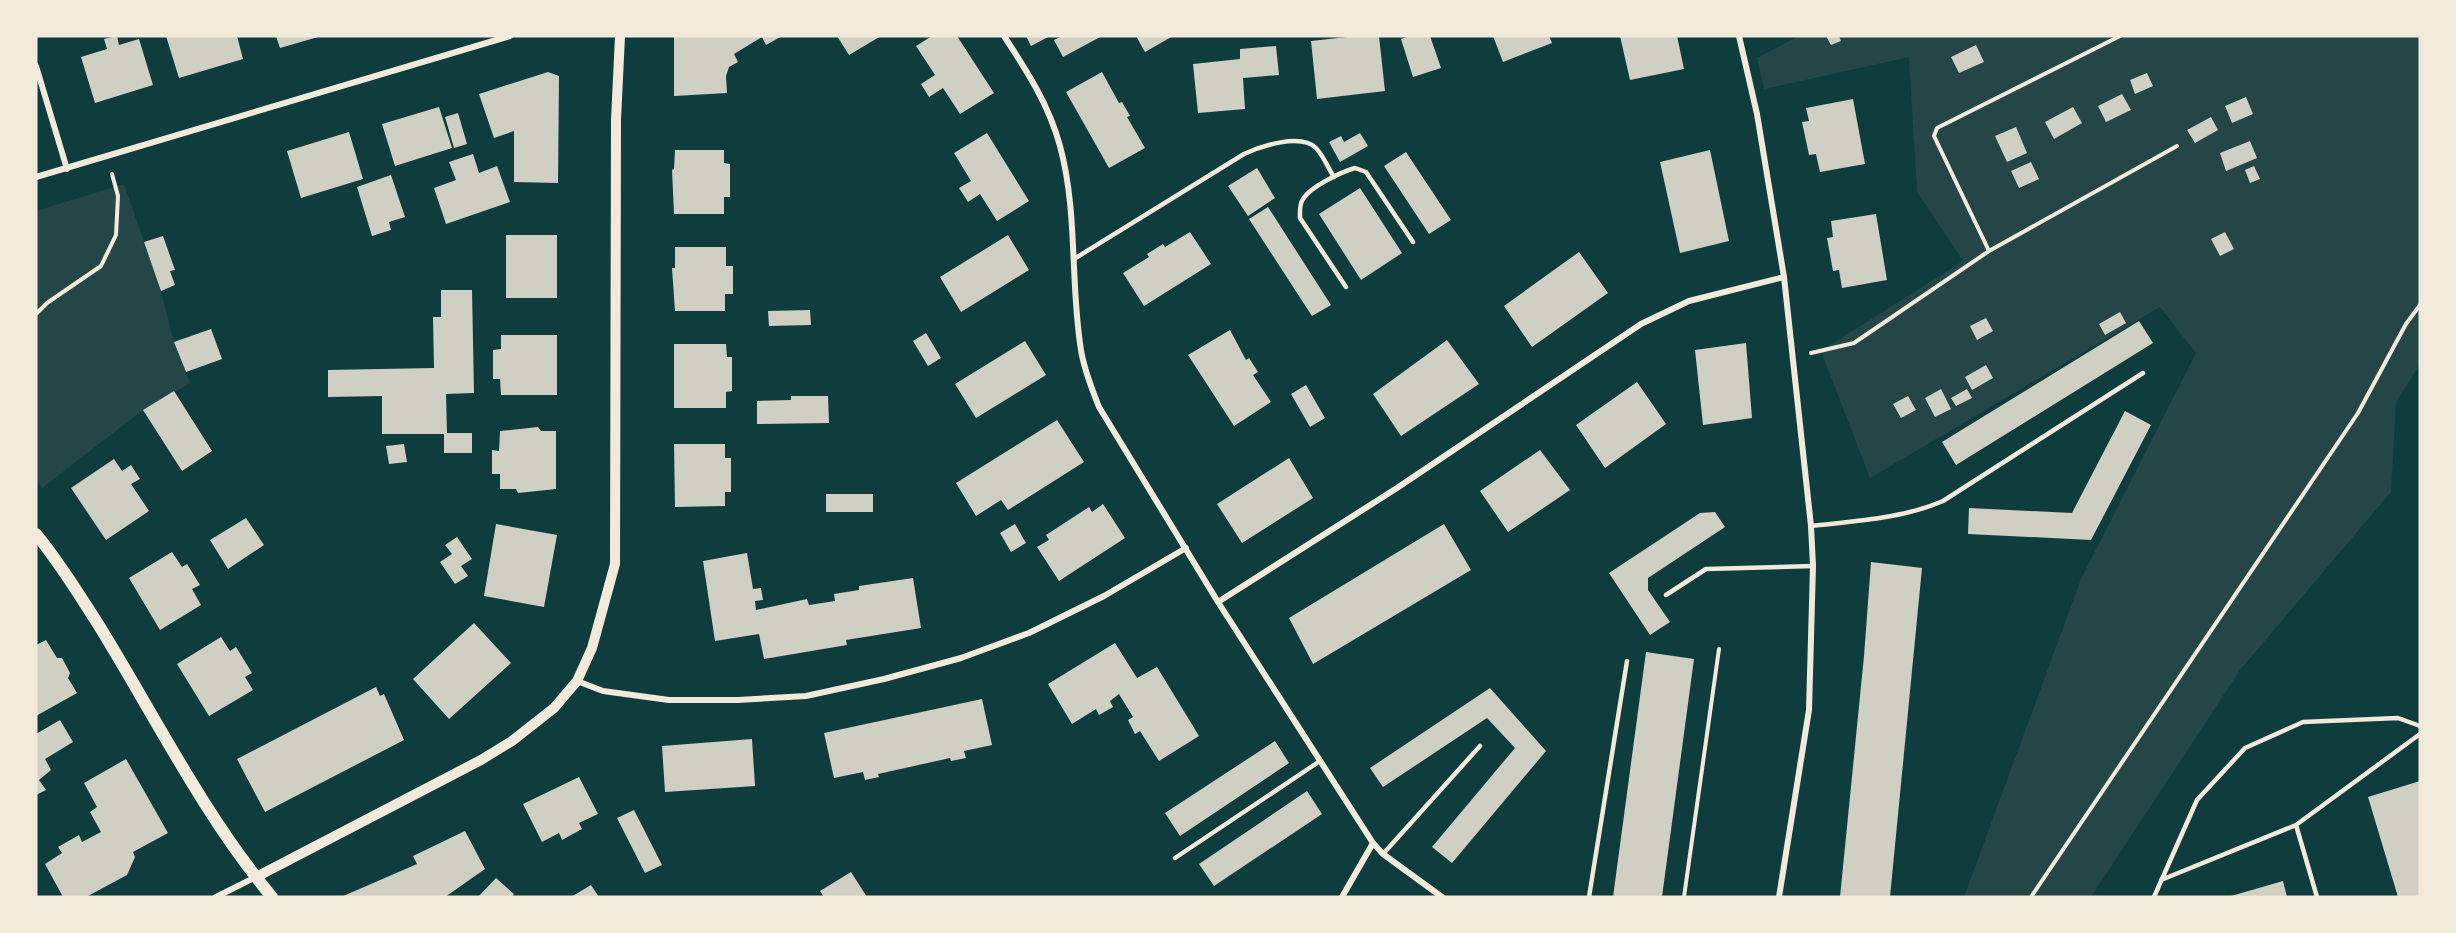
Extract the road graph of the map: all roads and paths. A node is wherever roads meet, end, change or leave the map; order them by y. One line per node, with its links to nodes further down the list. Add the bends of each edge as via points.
1 (510, 36): 8 (street)
2 (620, 36): 29 (street, via 616,120 615,564 592,648)
3 (1004, 36): 14 (street, via 1047,106 1060,146)
4 (1739, 36): 15 (street, via 1757,114)
5 (2120, 36): 13 (path, via 1937,128 1934,136)
6 (36, 66): 9 (street)
7 (2177, 146): 13 (path)
8 (107, 157): 9 (street); 18 (path, via 118,196 116,235 100,266)
9 (67, 169): 10 (street)
10 (36, 177)
11 (1334, 177): 12 (lane, via 1355,168 1366,172); 14 (lane, via 1316,147 1302,141 1261,146); 16 (lane, via 1303,198 1300,218)
12 (1413, 242)
13 (1989, 251): 19 (path, via 1854,343)
14 (1074, 258): 23 (street, via 1081,351 1088,380 1099,407)
15 (1785, 277): 19 (street); 26 (street, via 1689,301 1641,324 1398,488)
16 (1346, 287)
17 (2420, 305): 47 (path, via 2358,413)
18 (36, 314)
19 (1793, 356): 21 (street)
20 (2143, 374): 21 (lane, via 1943,501 1895,516)
21 (1811, 526): 24 (street)
22 (36, 534): 38 (main road, via 60,563 217,823)
23 (1186, 548): 26 (street); 29 (street, via 1104,596 1029,633 884,680 806,696 738,700 669,700 603,691)
24 (1813, 567): 25 (lane, via 1706,569); 46 (street, via 1809,710)
25 (1666, 595)
26 (1218, 602): 33 (street)
27 (1719, 649): 45 (path)
28 (1627, 661): 44 (lane)
29 (577, 681): 38 (street, via 554,708 512,741)
30 (2420, 726): 39 (lane, via 2398,718 2303,722 2245,748 2197,800)
31 (2420, 734): 34 (lane)
32 (1480, 746): 36 (lane)
33 (1320, 761): 35 (street); 37 (lane)
34 (2296, 825): 39 (lane); 49 (lane)
35 (1373, 843): 36 (street); 42 (street)
36 (1383, 854): 43 (street)
37 (1175, 858)
38 (256, 878): 40 (street); 41 (main road)
39 (2161, 880): 48 (lane)
40 (216, 897)
41 (272, 897)
42 (1342, 897)
43 (1442, 897)
44 (1590, 897)
45 (1684, 897)
46 (1779, 897)
47 (2031, 897)
48 (2154, 897)
49 (2317, 897)

